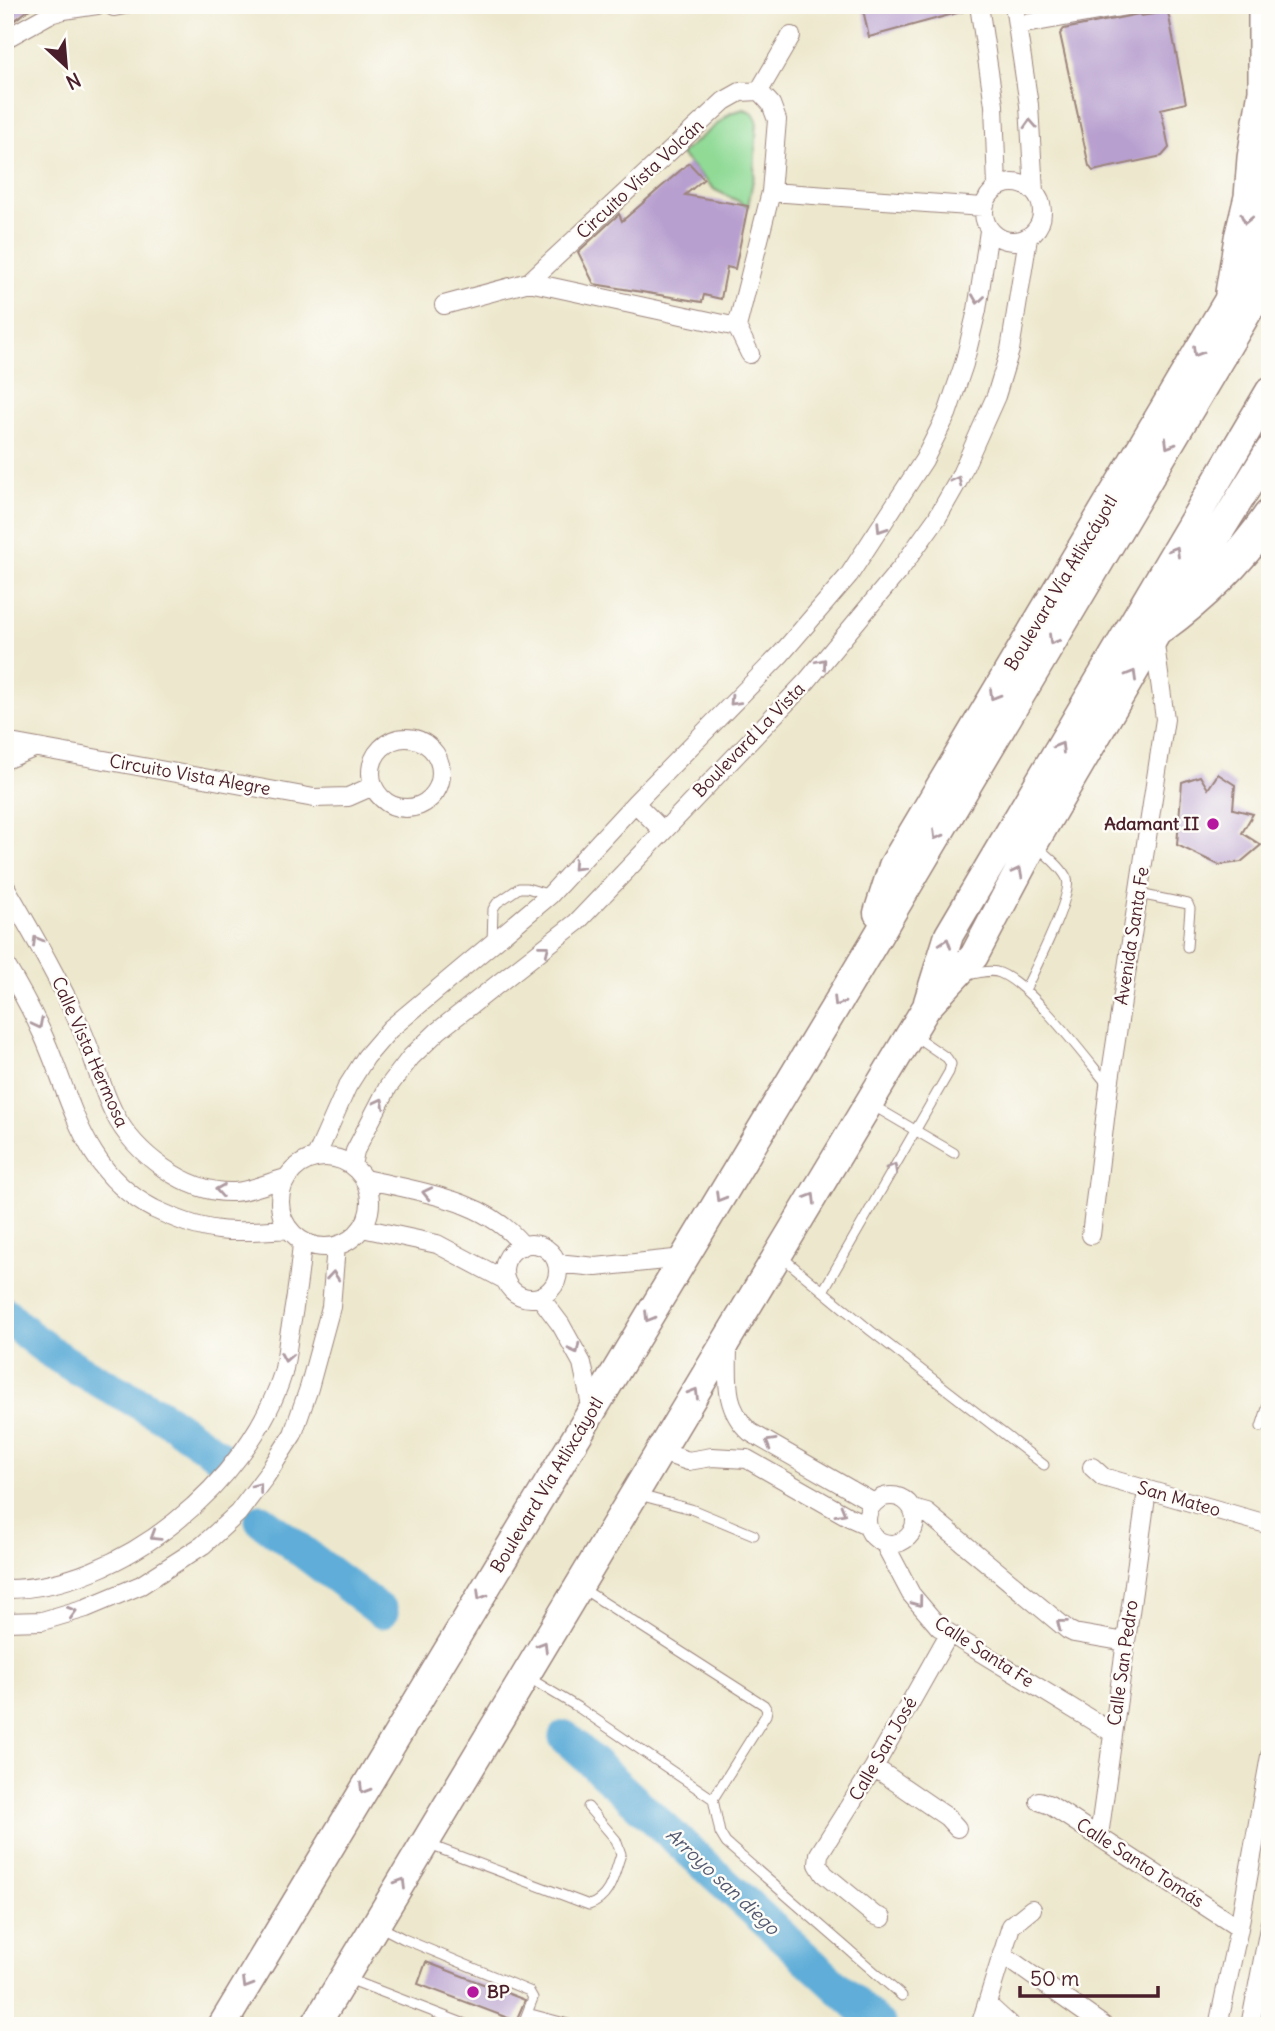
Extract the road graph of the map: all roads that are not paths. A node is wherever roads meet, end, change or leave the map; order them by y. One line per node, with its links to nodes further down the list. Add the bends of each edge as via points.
1 (97, 5): 10 (street, via 50,14)
2 (110, 5): 3 (street)
3 (124, 5)
4 (979, 5): 12 (street, via 993,105)
5 (1014, 5): 8 (street)
6 (1132, 5): 8 (street)
7 (1265, 5): 21 (highway, one-way to 21, via 1265,91)
8 (1019, 25): 14 (street, one-way to 8)
9 (791, 36): 11 (street)
10 (5, 39)
11 (759, 91): 13 (street, via 771,104 776,120); 20 (street, Circuito Vista Volcán, via 740,92 723,101)
12 (997, 187): 14 (street, via 1023,184); 15 (street)
13 (771, 192): 15 (street); 23 (street)
14 (1034, 192): 18 (street, via 1042,216)
15 (983, 207): 17 (street)
16 (1270, 230): 21 (main road, Boulevard Vía Atlixcáyotl)
17 (989, 231): 18 (street, via 1001,240); 33 (street, Boulevard La Vista, one-way to 33, via 964,365 924,460 849,575 819,612)
18 (1028, 238): 34 (street, Boulevard La Vista, one-way to 18, via 807,681 937,519 996,396 1010,351)
19 (1270, 274): 40 (main road, Boulevard Vía Atlixcáyotl, one-way to 40)
20 (530, 282): 22 (street, Circuito Vista Volcán); 23 (street, Circuito Vista Volcán)
21 (1232, 293): 40 (main road, Boulevard Vía Atlixcáyotl, one-way to 40, via 893,866)
22 (444, 304)
23 (737, 327): 24 (street)
24 (750, 354)
25 (1270, 391): 45 (main road, one-way to 25, via 949,935)
26 (1270, 450): 28 (main road)
27 (1270, 516): 28 (highway, via 1216,581)
28 (1157, 632): 35 (main road, one-way to 28); 37 (street, Avenida Santa Fe, via 1165,719)
29 (5, 743): 30 (street, Circuito Vista Alegre)
30 (34, 747): 31 (street); 32 (street, Circuito Vista Alegre, via 314,798 348,797)
31 (5, 760)
32 (373, 786)
33 (635, 803): 34 (street); 38 (street, Boulevard La Vista, one-way to 38)
34 (663, 831): 52 (street, Boulevard La Vista, one-way to 34, via 388,1087 411,1058 438,1031 577,922)
35 (1034, 843): 43 (main road, one-way to 35, via 974,957); 44 (lane, via 1065,875 1068,890)
36 (5, 886): 53 (street, Calle Vista Hermosa, one-way to 36, via 234,1192 196,1185 175,1177 127,1136 113,1113 58,977)
37 (1139, 894): 41 (lane, via 1188,904); 47 (street, Avenida Santa Fe)
38 (550, 895): 39 (street, Boulevard La Vista); 39 (lane, via 519,888 497,903)
39 (492, 943): 51 (street, Boulevard La Vista, via 390,1029 366,1057 347,1087)
40 (873, 944): 61 (main road, Boulevard Vía Atlixcáyotl, one-way to 61)
41 (1186, 947)
42 (5, 964): 56 (street, Calle Vista Hermosa, one-way to 56, via 43,1035 94,1156 111,1178 133,1198 184,1223)
43 (955, 977): 44 (lane, via 990,971); 45 (main road)
44 (1025, 990): 47 (lane)
45 (926, 1008): 46 (main road)
46 (911, 1033): 48 (main road); 49 (lane, via 951,1065)
47 (1109, 1086): 57 (street, Avenida Santa Fe)
48 (868, 1103): 49 (lane); 60 (main road, one-way to 48)
49 (915, 1129): 50 (lane); 64 (lane, one-way to 49)
50 (954, 1153)
51 (316, 1157): 52 (street, via 335,1157); 53 (street, via 299,1164)
52 (352, 1165): 54 (street)
53 (286, 1178): 56 (street, via 280,1195 281,1213)
54 (365, 1179): 55 (street, via 369,1213); 59 (street, one-way to 54, via 510,1229 457,1200)
55 (362, 1228): 58 (street); 63 (street, via 437,1244)
56 (295, 1235): 58 (street, via 318,1247); 82 (street, one-way to 82, via 300,1277 283,1373 256,1434 207,1493 167,1529 76,1577)
57 (1091, 1235)
58 (336, 1246): 83 (street, one-way to 58, via 42,1621 141,1585 203,1545 238,1513 293,1434 331,1307)
59 (523, 1246): 62 (street, via 544,1247); 63 (street, via 507,1259)
60 (778, 1253): 64 (lane); 66 (main road)
61 (684, 1258): 62 (street, via 596,1267); 68 (main road, Boulevard Vía Atlixcáyotl, one-way to 68)
62 (557, 1263): 65 (street, via 555,1284)
63 (505, 1280): 65 (street, via 519,1296)
64 (823, 1292): 71 (lane)
65 (540, 1297): 68 (street, one-way to 68, via 582,1363)
66 (728, 1337): 70 (main road, one-way to 66); 75 (street, one-way to 66, via 740,1423 728,1394)
67 (1270, 1399): 69 (lane)
68 (592, 1410): 108 (main road, Boulevard Vía Atlixcáyotl, one-way to 108)
69 (1261, 1427)
70 (659, 1451): 74 (main road); 77 (street, one-way to 77, via 688,1461 747,1459)
71 (1044, 1465)
72 (1092, 1467): 73 (street, San Mateo, via 1103,1477)
73 (1147, 1490): 78 (street, San Mateo); 85 (street, Calle San Pedro)
74 (634, 1494): 79 (lane, via 691,1509); 81 (main road)
75 (873, 1503): 76 (street, via 895,1496); 77 (street)
76 (913, 1509): 80 (street, via 916,1520 906,1540); 85 (street, one-way to 76, via 1068,1630 927,1513)
77 (867, 1525): 80 (street)
78 (1270, 1525)
79 (754, 1535)
80 (884, 1543): 84 (street, Calle Santa Fe, one-way to 84, via 918,1604)
81 (579, 1586): 86 (main road, one-way to 81); 90 (lane, via 764,1705 766,1715)
82 (5, 1589)
83 (5, 1622)
84 (949, 1634): 87 (street, Calle Santa Fe); 89 (street, Calle San José)
85 (1126, 1642): 87 (street, Calle San Pedro)
86 (525, 1676): 90 (lane); 95 (main road)
87 (1113, 1733): 94 (street, Calle San Pedro)
88 (1270, 1756): 100 (street)
89 (874, 1767): 93 (street); 97 (street, Calle San José, via 819,1854 818,1864 824,1874)
90 (713, 1799): 103 (lane, via 726,1843)
91 (1038, 1801): 94 (street, Calle Santo Tomás)
92 (588, 1807): 95 (lane, via 616,1840 621,1854 606,1895 589,1905)
93 (957, 1828)
94 (1099, 1836): 100 (street, Calle Santo Tomás)
95 (425, 1843): 99 (main road, one-way to 95)
96 (1032, 1909): 101 (street, via 1011,1926)
97 (882, 1918)
98 (1270, 1923): 104 (street)
99 (376, 1924): 102 (main road); 106 (lane, via 529,1991 533,1998)
100 (1239, 1928): 116 (street)
101 (1002, 1954): 105 (street); 115 (street)
102 (344, 1977): 109 (main road); 110 (lane)
103 (902, 1996)
104 (1255, 2000): 107 (lane); 117 (street)
105 (987, 2004): 113 (street); 114 (street)
106 (527, 2012): 111 (lane); 112 (lane)
107 (1270, 2012)
108 (222, 2026)
109 (315, 2026)
110 (470, 2026)
111 (522, 2026)
112 (576, 2026)
113 (980, 2026)
114 (1011, 2026)
115 (1104, 2026)
116 (1218, 2026)
117 (1250, 2026)

